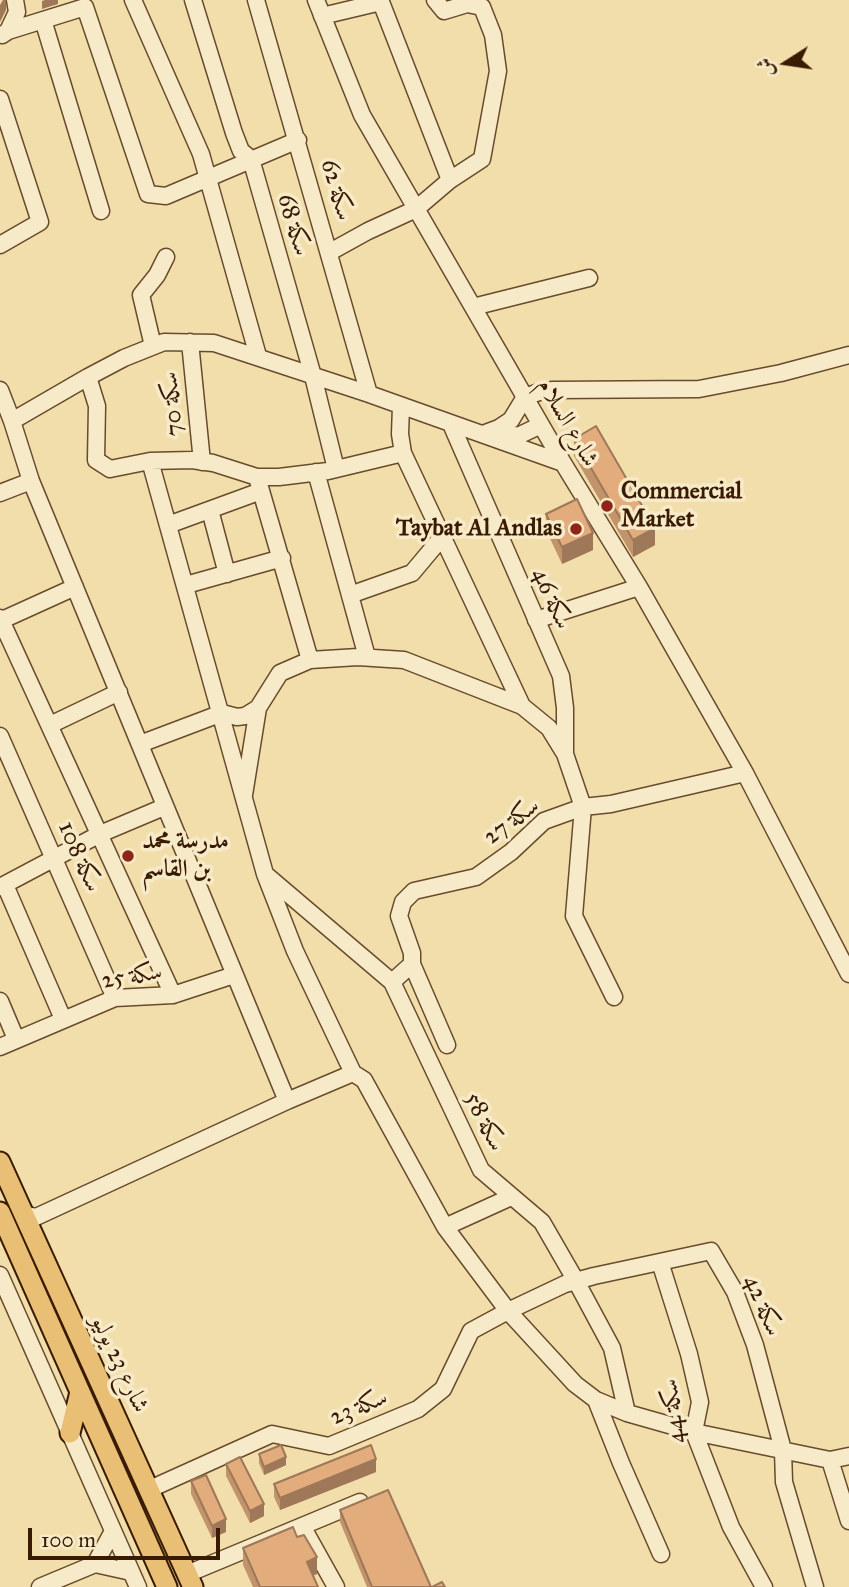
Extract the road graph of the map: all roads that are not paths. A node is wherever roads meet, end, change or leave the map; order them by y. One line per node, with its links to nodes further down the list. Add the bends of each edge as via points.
1 (15, 0): 9 (street, via 17,12)
2 (133, 0): 13 (street, via 201,154)
3 (194, 0): 12 (street, سكة 68, via 234,133 241,151)
4 (256, 0): 11 (street, سكة 62)
5 (316, 0): 7 (street, شارع السلام)
6 (435, 0): 14 (street, via 444,11 467,4 482,7 493,35 498,71 482,159)
7 (322, 16): 14 (street, via 382,2); 15 (street, شارع السلام, via 362,115)
8 (43, 20): 9 (street); 13 (street, via 85,7 148,194 166,197); 16 (street)
9 (4, 34)
10 (0, 99): 17 (street, via 40,222)
11 (298, 140): 12 (street); 18 (street, سكة 62)
12 (251, 159): 13 (street); 27 (street, سكة 68)
13 (207, 178): 25 (street)
14 (450, 180): 15 (street)
15 (416, 209): 18 (street); 21 (street, شارع السلام)
16 (101, 211)
17 (0, 245)
18 (330, 252): 29 (street, سكة 62)
19 (166, 257): 23 (street, via 141,295)
20 (589, 278): 21 (street)
21 (473, 307): 30 (street, شارع السلام)
22 (190, 342): 23 (street); 25 (street, via 214,343); 39 (street, سكة 70)
23 (153, 346): 26 (street)
24 (849, 355): 30 (street, via 699,389 553,390)
25 (258, 356): 27 (street)
26 (88, 376): 32 (street); 38 (street, via 96,406 96,460 110,469)
27 (313, 376): 29 (street); 41 (street, سكة 68)
28 (0, 390): 32 (street)
29 (369, 394): 31 (street)
30 (525, 397): 34 (street, شارع السلام); 35 (street, via 511,420)
31 (401, 406): 33 (street); 37 (street)
32 (12, 421): 43 (street)
33 (451, 424): 36 (street); 56 (street, سكة 46)
34 (541, 425): 35 (street, via 528,422); 36 (street, via 520,435); 40 (street, شارع السلام)
35 (499, 428): 36 (street)
36 (483, 434): 40 (street)
37 (403, 453): 41 (street); 48 (street)
38 (150, 461): 39 (street); 47 (street)
39 (202, 461): 44 (street)
40 (562, 463): 53 (street, شارع السلام)
41 (336, 469): 42 (street)
42 (316, 472): 44 (street); 54 (street)
43 (31, 481): 45 (street); 52 (street)
44 (259, 484): 46 (street); 49 (street)
45 (0, 493)
46 (210, 510): 47 (street); 50 (street)
47 (168, 525): 51 (street)
48 (443, 536): 54 (street, via 412,573); 60 (street)
49 (282, 558): 50 (street); 58 (street)
50 (227, 574): 51 (street)
51 (186, 585): 62 (street)
52 (75, 587): 55 (street); 59 (street)
53 (639, 587): 56 (street); 67 (street, شارع السلام)
54 (350, 595): 57 (street)
55 (0, 620): 63 (street)
56 (536, 620): 66 (street, سكة 46, via 561,676)
57 (367, 657): 58 (street); 60 (street, via 404,660)
58 (310, 660): 61 (street, via 279,673)
59 (119, 692): 63 (street); 65 (street)
60 (522, 706): 66 (street, via 549,728)
61 (258, 708): 62 (street, via 245,716); 68 (street)
62 (222, 713): 65 (street); 68 (street)
63 (50, 725): 71 (street)
64 (0, 736): 72 (street, سكة 108)
65 (140, 744): 69 (street)
66 (565, 754): 70 (street)
67 (745, 773): 70 (street, سكة 27); 76 (street, شارع السلام)
68 (244, 795): 73 (street)
69 (164, 807): 71 (street); 77 (street)
70 (583, 807): 75 (street, سكة 27, via 544,821 476,877 414,891 407,897 399,921); 81 (street, via 574,916)
71 (100, 834): 72 (street); 79 (street)
72 (55, 858): 74 (street); 80 (street, سكة 108)
73 (265, 874): 78 (street, سكة 58); 87 (street, via 295,951)
74 (2, 886): 83 (street)
75 (412, 964): 78 (street); 85 (street)
76 (849, 974)
77 (234, 975): 79 (street, سكة 25); 88 (street)
78 (392, 982): 90 (street, سكة 58, via 481,1170)
79 (173, 995): 80 (street, سكة 25)
80 (115, 998): 83 (street, سكة 25)
81 (614, 998)
82 (0, 1001): 84 (street)
83 (63, 1019): 84 (street, سكة 25)
84 (16, 1039): 86 (street, سكة 25)
85 (447, 1045)
86 (0, 1047)
87 (353, 1073): 88 (street); 93 (street, via 364,1080)
88 (287, 1101): 92 (street)
89 (0, 1162): 92 (main road, شارع 23 يوليو)
90 (511, 1197): 93 (street); 96 (street, سكة 58, via 542,1222)
91 (0, 1212): 98 (main road, شارع 23 يوليو)
92 (29, 1220): 106 (main road, شارع 23 يوليو)
93 (445, 1227): 97 (street)
94 (660, 1262): 96 (street, سكة 42); 101 (street, سكة 44, via 700,1402); 103 (street, سكة 42, via 711,1251 735,1292 755,1345)
95 (0, 1275): 102 (street)
96 (576, 1281): 97 (street, سكة 42); 100 (street, سكة 58, via 612,1349)
97 (508, 1311): 99 (street, via 575,1384); 106 (street, سكة 23, via 471,1331 443,1389 418,1409 328,1446 272,1434)
98 (80, 1392): 102 (main road); 116 (main road, شارع 23 يوليو)
99 (596, 1400): 100 (street); 111 (street)
100 (627, 1413): 101 (street)
101 (694, 1432): 103 (street); 118 (street, سكة 44, via 731,1527)
102 (70, 1433): 110 (street)
103 (783, 1450): 105 (street); 119 (street, سكة 42, via 784,1482)
104 (849, 1455): 105 (street)
105 (830, 1460): 108 (street)
106 (150, 1489): 114 (main road, شارع 23 يوليو)
107 (374, 1497): 109 (street)
108 (849, 1521)
109 (302, 1527): 114 (street); 117 (street)
110 (113, 1531): 112 (street); 113 (street)
111 (661, 1554)
112 (95, 1564): 113 (street); 115 (street)
113 (135, 1579)
114 (190, 1581)
115 (40, 1587)
116 (167, 1587)
117 (336, 1587)
118 (764, 1587)
119 (815, 1587)

